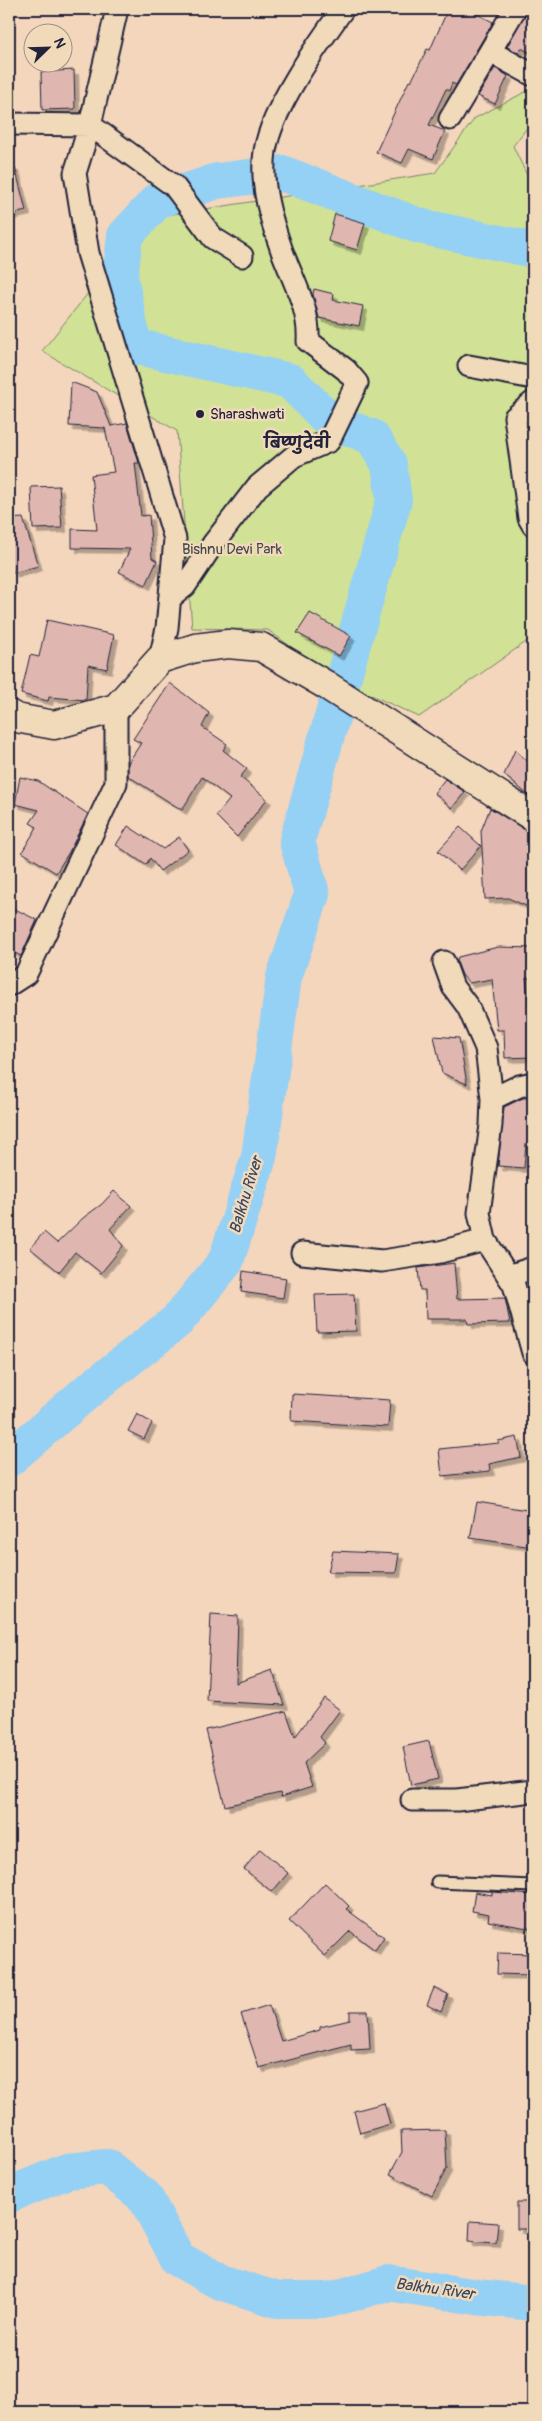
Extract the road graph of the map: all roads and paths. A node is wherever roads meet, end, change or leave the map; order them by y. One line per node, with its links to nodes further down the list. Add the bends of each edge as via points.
1 (118, 9): 8 (street)
2 (343, 9): 14 (street, via 314,50 272,125 264,169 269,214 302,298 309,325 308,341 346,370 357,383 329,441 294,456 257,487 185,586)
3 (515, 9): 4 (street)
4 (491, 52): 5 (street); 6 (street)
5 (533, 75)
6 (450, 118)
7 (9, 124): 8 (street)
8 (90, 125): 9 (street, via 174,186 213,238); 14 (street, via 75,173 88,253 175,539)
9 (242, 256)
10 (469, 366): 11 (street)
11 (533, 378)
12 (533, 402): 13 (street, via 515,417)
13 (532, 519)
14 (170, 598): 15 (street)
15 (160, 659): 16 (street); 18 (street, via 195,648 228,644 261,647)
16 (116, 708): 17 (street, via 54,725); 20 (street, via 116,783 26,974)
17 (9, 714)
18 (533, 816)
19 (444, 962): 22 (street, via 453,987 468,1007 486,1048)
20 (9, 985)
21 (533, 1083): 22 (street)
22 (492, 1099): 23 (street, via 479,1214)
23 (485, 1240): 24 (street, via 440,1252 382,1260); 26 (street)
24 (302, 1253)
25 (533, 1268): 26 (street)
26 (508, 1276): 27 (street, via 514,1285)
27 (533, 1353)
28 (533, 1791): 29 (street, via 457,1800)
29 (412, 1800)
30 (437, 1882): 31 (lane)
31 (533, 1886)

